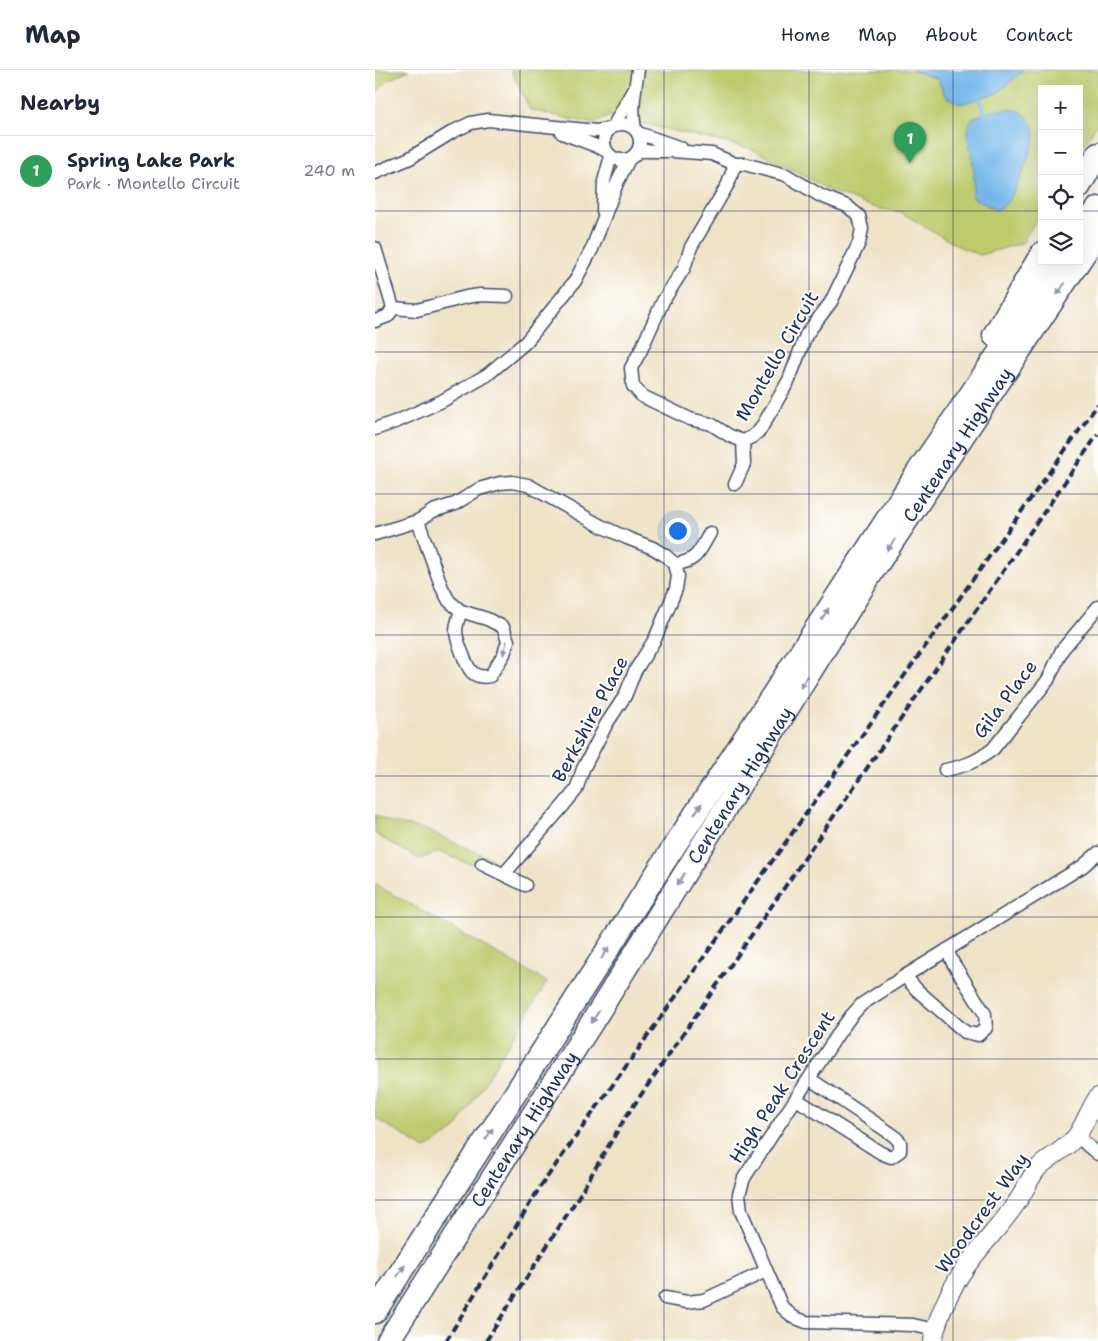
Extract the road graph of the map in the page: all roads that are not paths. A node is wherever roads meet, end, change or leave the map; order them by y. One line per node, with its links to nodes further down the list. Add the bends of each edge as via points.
1 (638, 70): 2 (street)
2 (635, 88): 4 (street); 5 (street, via 633,117)
3 (542, 126): 4 (street, via 596,131); 6 (street); 11 (street, via 488,120 471,123 410,158)
4 (612, 127): 5 (street, via 625,124); 6 (street, via 604,139)
5 (637, 131): 7 (street, Montello Circuit); 9 (street, via 641,139)
6 (608, 153): 9 (street, via 622,160); 14 (street)
7 (699, 154): 9 (street, Montello Circuit, via 672,151); 10 (street, Montello Circuit, via 712,154)
8 (1098, 154): 12 (highway)
9 (633, 155): 14 (street, via 617,182)
10 (735, 164): 24 (street, Montello Circuit, via 728,184 691,247 684,268 663,301 631,368 633,386 642,396 691,419 711,424); 24 (street, Montello Circuit, via 786,175 821,196 847,206 859,216 862,229 859,243 831,302 806,335 789,380 760,430)
11 (375, 173)
12 (1083, 180)
13 (1098, 208): 15 (highway)
14 (603, 221): 23 (street, via 575,281 525,342 487,375 442,401)
15 (1083, 230)
16 (1098, 234): 49 (highway, Centenary Highway, one-way to 49, via 873,571 596,1016)
17 (375, 248): 21 (street)
18 (1038, 260): 25 (highway, via 926,450)
19 (1058, 265): 25 (highway, Centenary Highway)
20 (507, 296): 21 (street, via 466,297 417,310)
21 (393, 308): 22 (street, via 388,316)
22 (375, 321)
23 (375, 429)
24 (743, 441): 26 (street, Montello Circuit, via 744,464)
25 (921, 467): 47 (highway, Centenary Highway, one-way to 25)
26 (735, 484)
27 (418, 521): 29 (street); 30 (street, via 479,489 512,482 528,485 601,526 653,548); 32 (street, via 442,588 449,601)
28 (710, 533): 30 (street, via 693,559)
29 (375, 534)
30 (675, 564): 36 (street, Berkshire Place, via 676,589 655,639 607,723 576,790)
31 (1098, 607): 33 (street, Gila Place, via 1062,650 1047,680 993,749 966,765)
32 (461, 611): 32 (street, one-way to 32, via 503,627 507,640 504,654 490,676 477,676 466,663 456,631)
33 (945, 770)
34 (1098, 852): 38 (street, High Peak Crescent, via 1083,866)
35 (483, 864): 36 (street)
36 (504, 874): 37 (street)
37 (525, 885)
38 (947, 950): 39 (street, High Peak Crescent); 39 (street, via 985,1014 986,1028 978,1035 965,1032)
39 (905, 976): 40 (street, High Peak Crescent, via 851,1016)
40 (810, 1079): 42 (street, High Peak Crescent); 42 (street, via 893,1135 900,1142 900,1151 891,1157 881,1153)
41 (1098, 1097): 43 (street, Woodcrest Way)
42 (796, 1099): 45 (street, High Peak Crescent, via 744,1178 739,1194 741,1211)
43 (1077, 1135): 44 (street); 48 (street, Woodcrest Way, via 1031,1177 1017,1202 965,1267 947,1298)
44 (1098, 1154)
45 (766, 1270): 46 (street, via 704,1300 687,1302); 48 (street, High Peak Crescent, via 783,1308 793,1317 806,1322 913,1325)
46 (665, 1298)
47 (375, 1312)
48 (934, 1335)
49 (388, 1341)

